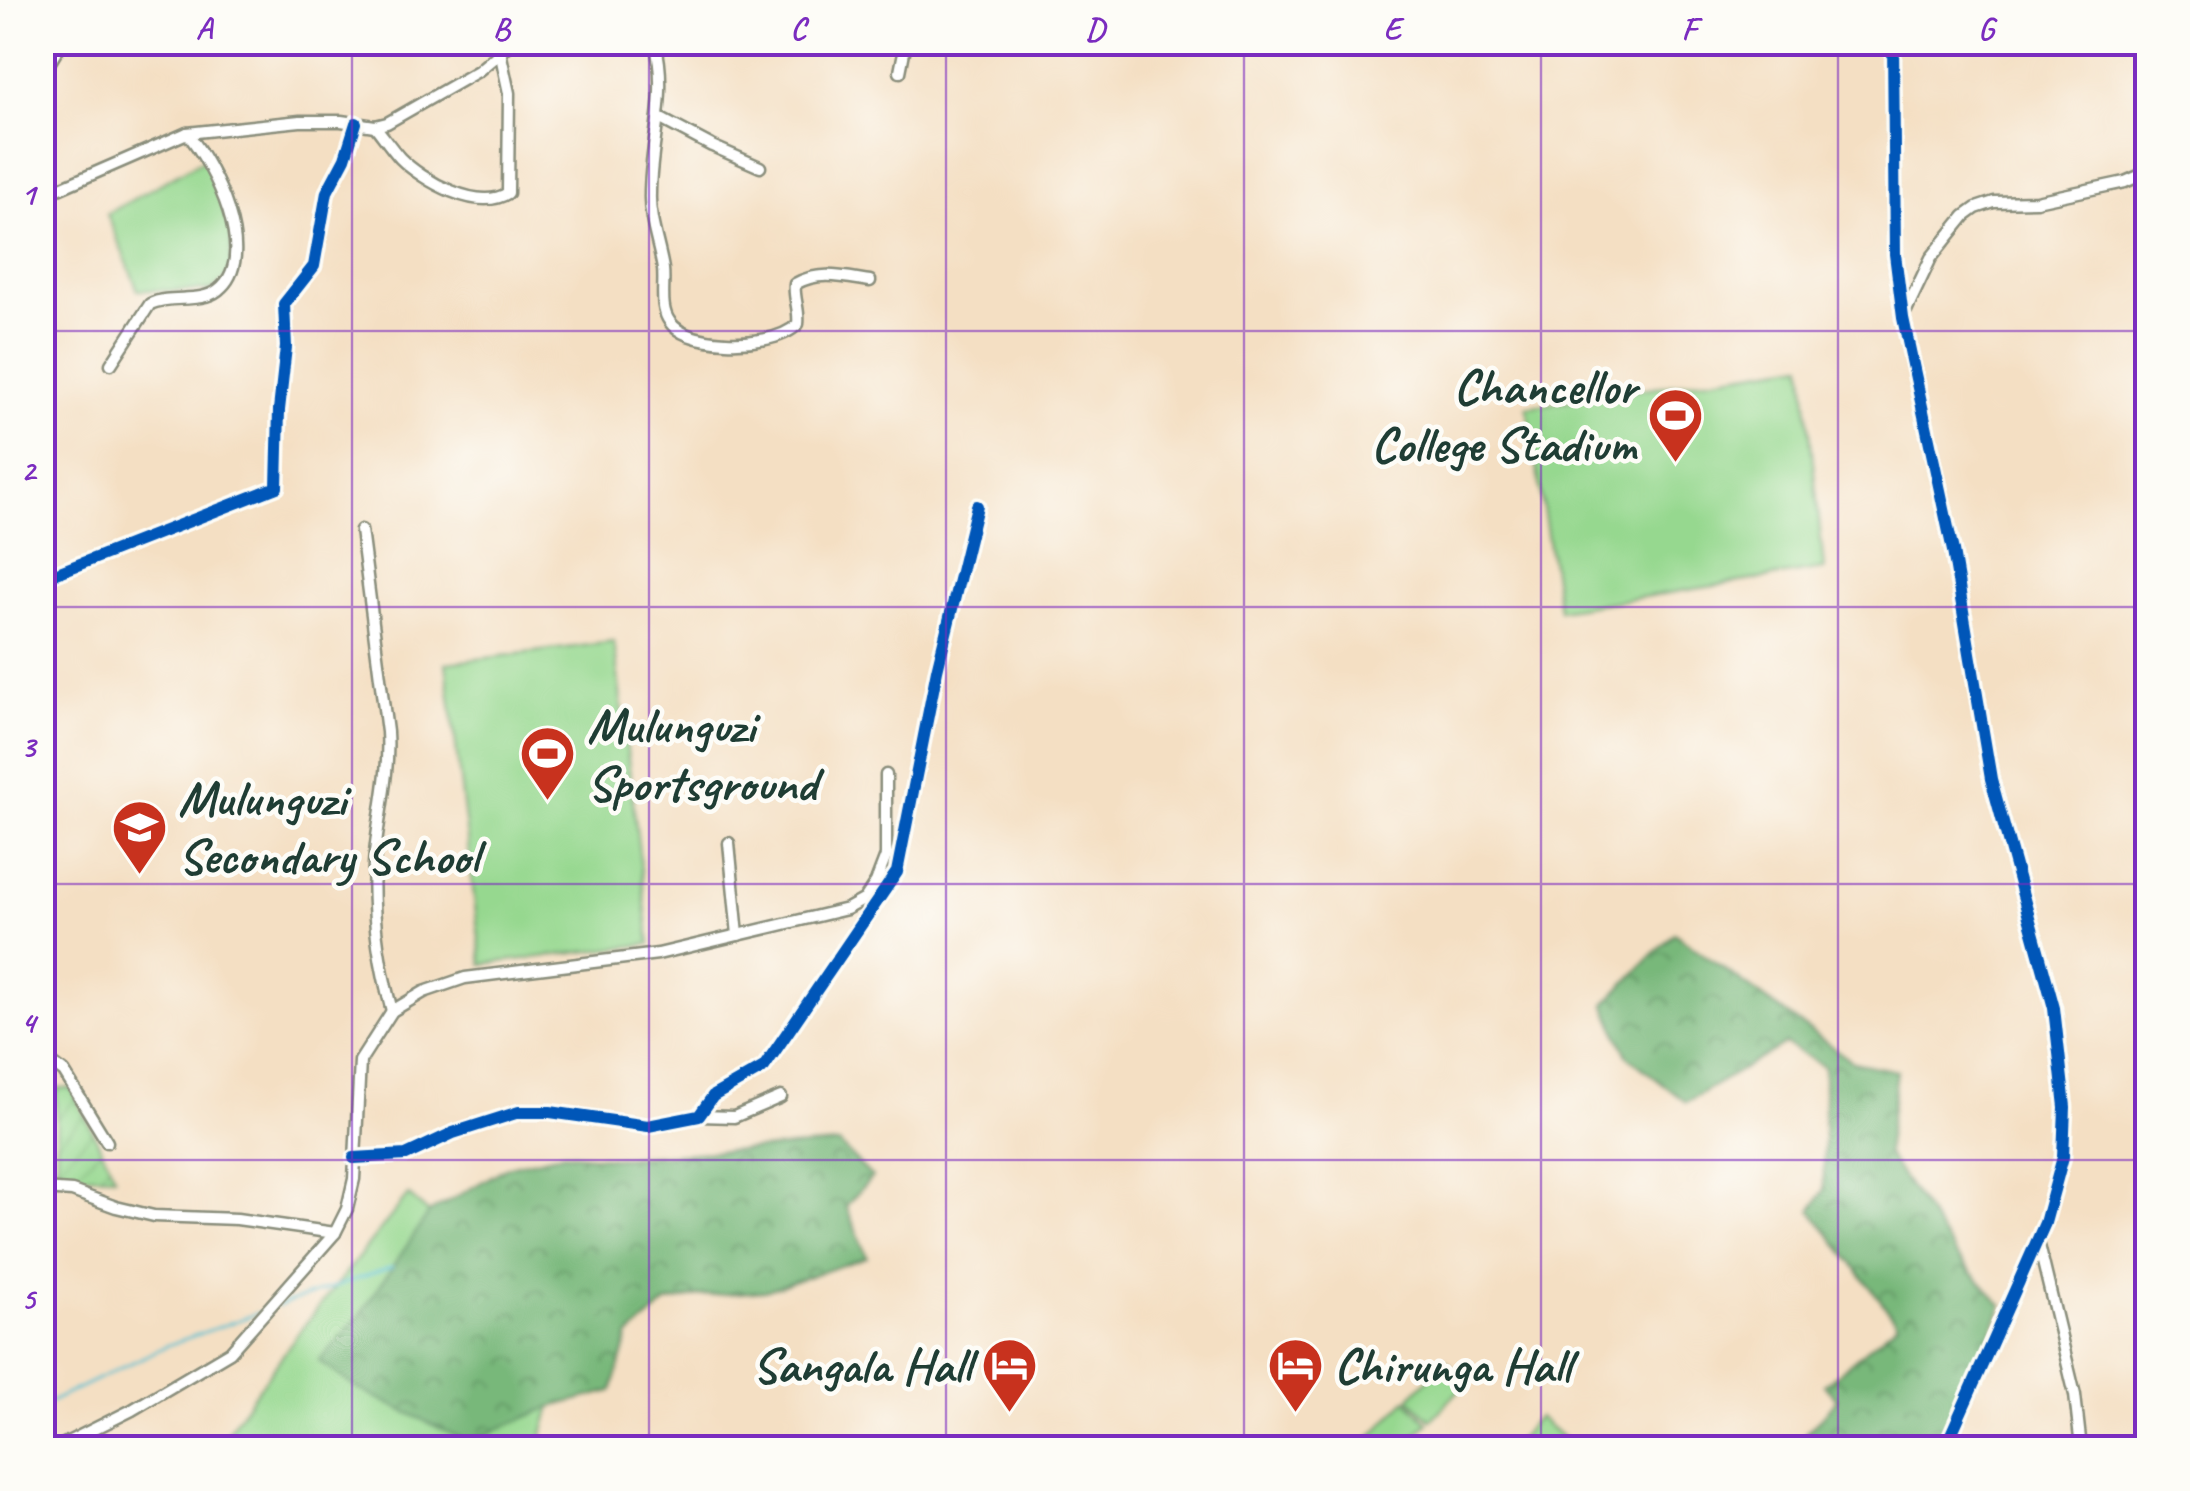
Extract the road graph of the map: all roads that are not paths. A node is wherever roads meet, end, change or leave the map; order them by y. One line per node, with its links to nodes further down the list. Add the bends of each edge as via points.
1 (62, 42): 8 (street)
2 (514, 42): 6 (street)
3 (655, 42): 9 (street)
4 (906, 42): 7 (street)
5 (1893, 42): 17 (street, via 1895,254)
6 (500, 48): 11 (street, via 423,103); 11 (street, via 509,93 510,181 499,199 480,200 416,172)
7 (900, 72)
8 (42, 75)
9 (659, 118): 13 (street); 16 (street, via 649,192 669,322 682,332 726,342 774,337 798,324 794,291 801,280 825,274)
10 (356, 123): 11 (street); 12 (street, via 300,121); 21 (street, via 327,192 314,266 284,304 277,487)
11 (375, 126)
12 (187, 133): 15 (street); 18 (street, via 203,152 232,225 231,275 202,297 150,304)
13 (760, 166)
14 (2148, 172): 17 (street, via 2036,201 1976,208 1931,258)
15 (42, 196)
16 (870, 281)
17 (1903, 318): 33 (street, via 1953,551 1992,780 2046,970 2063,1067 2063,1157)
18 (111, 364)
19 (977, 506): 28 (street, via 897,872 764,1067 713,1096)
20 (361, 530): 25 (street, via 389,760 374,866 376,939)
21 (52, 575)
22 (886, 775): 24 (street, via 886,856 865,899 847,910)
23 (728, 843): 24 (street)
24 (738, 935): 25 (street, via 658,954 465,978)
25 (392, 1011): 30 (street, via 360,1061)
26 (42, 1056): 29 (street, via 75,1086)
27 (782, 1097): 28 (street, via 734,1117)
28 (698, 1116): 30 (street, via 648,1126 519,1112 406,1155)
29 (106, 1142)
30 (354, 1158): 32 (street, via 347,1209)
31 (42, 1189): 32 (street, via 72,1191 154,1216)
32 (335, 1233): 34 (street, via 230,1352)
33 (2038, 1241): 35 (street); 36 (street)
34 (56, 1448)
35 (1946, 1448)
36 (2082, 1448)

